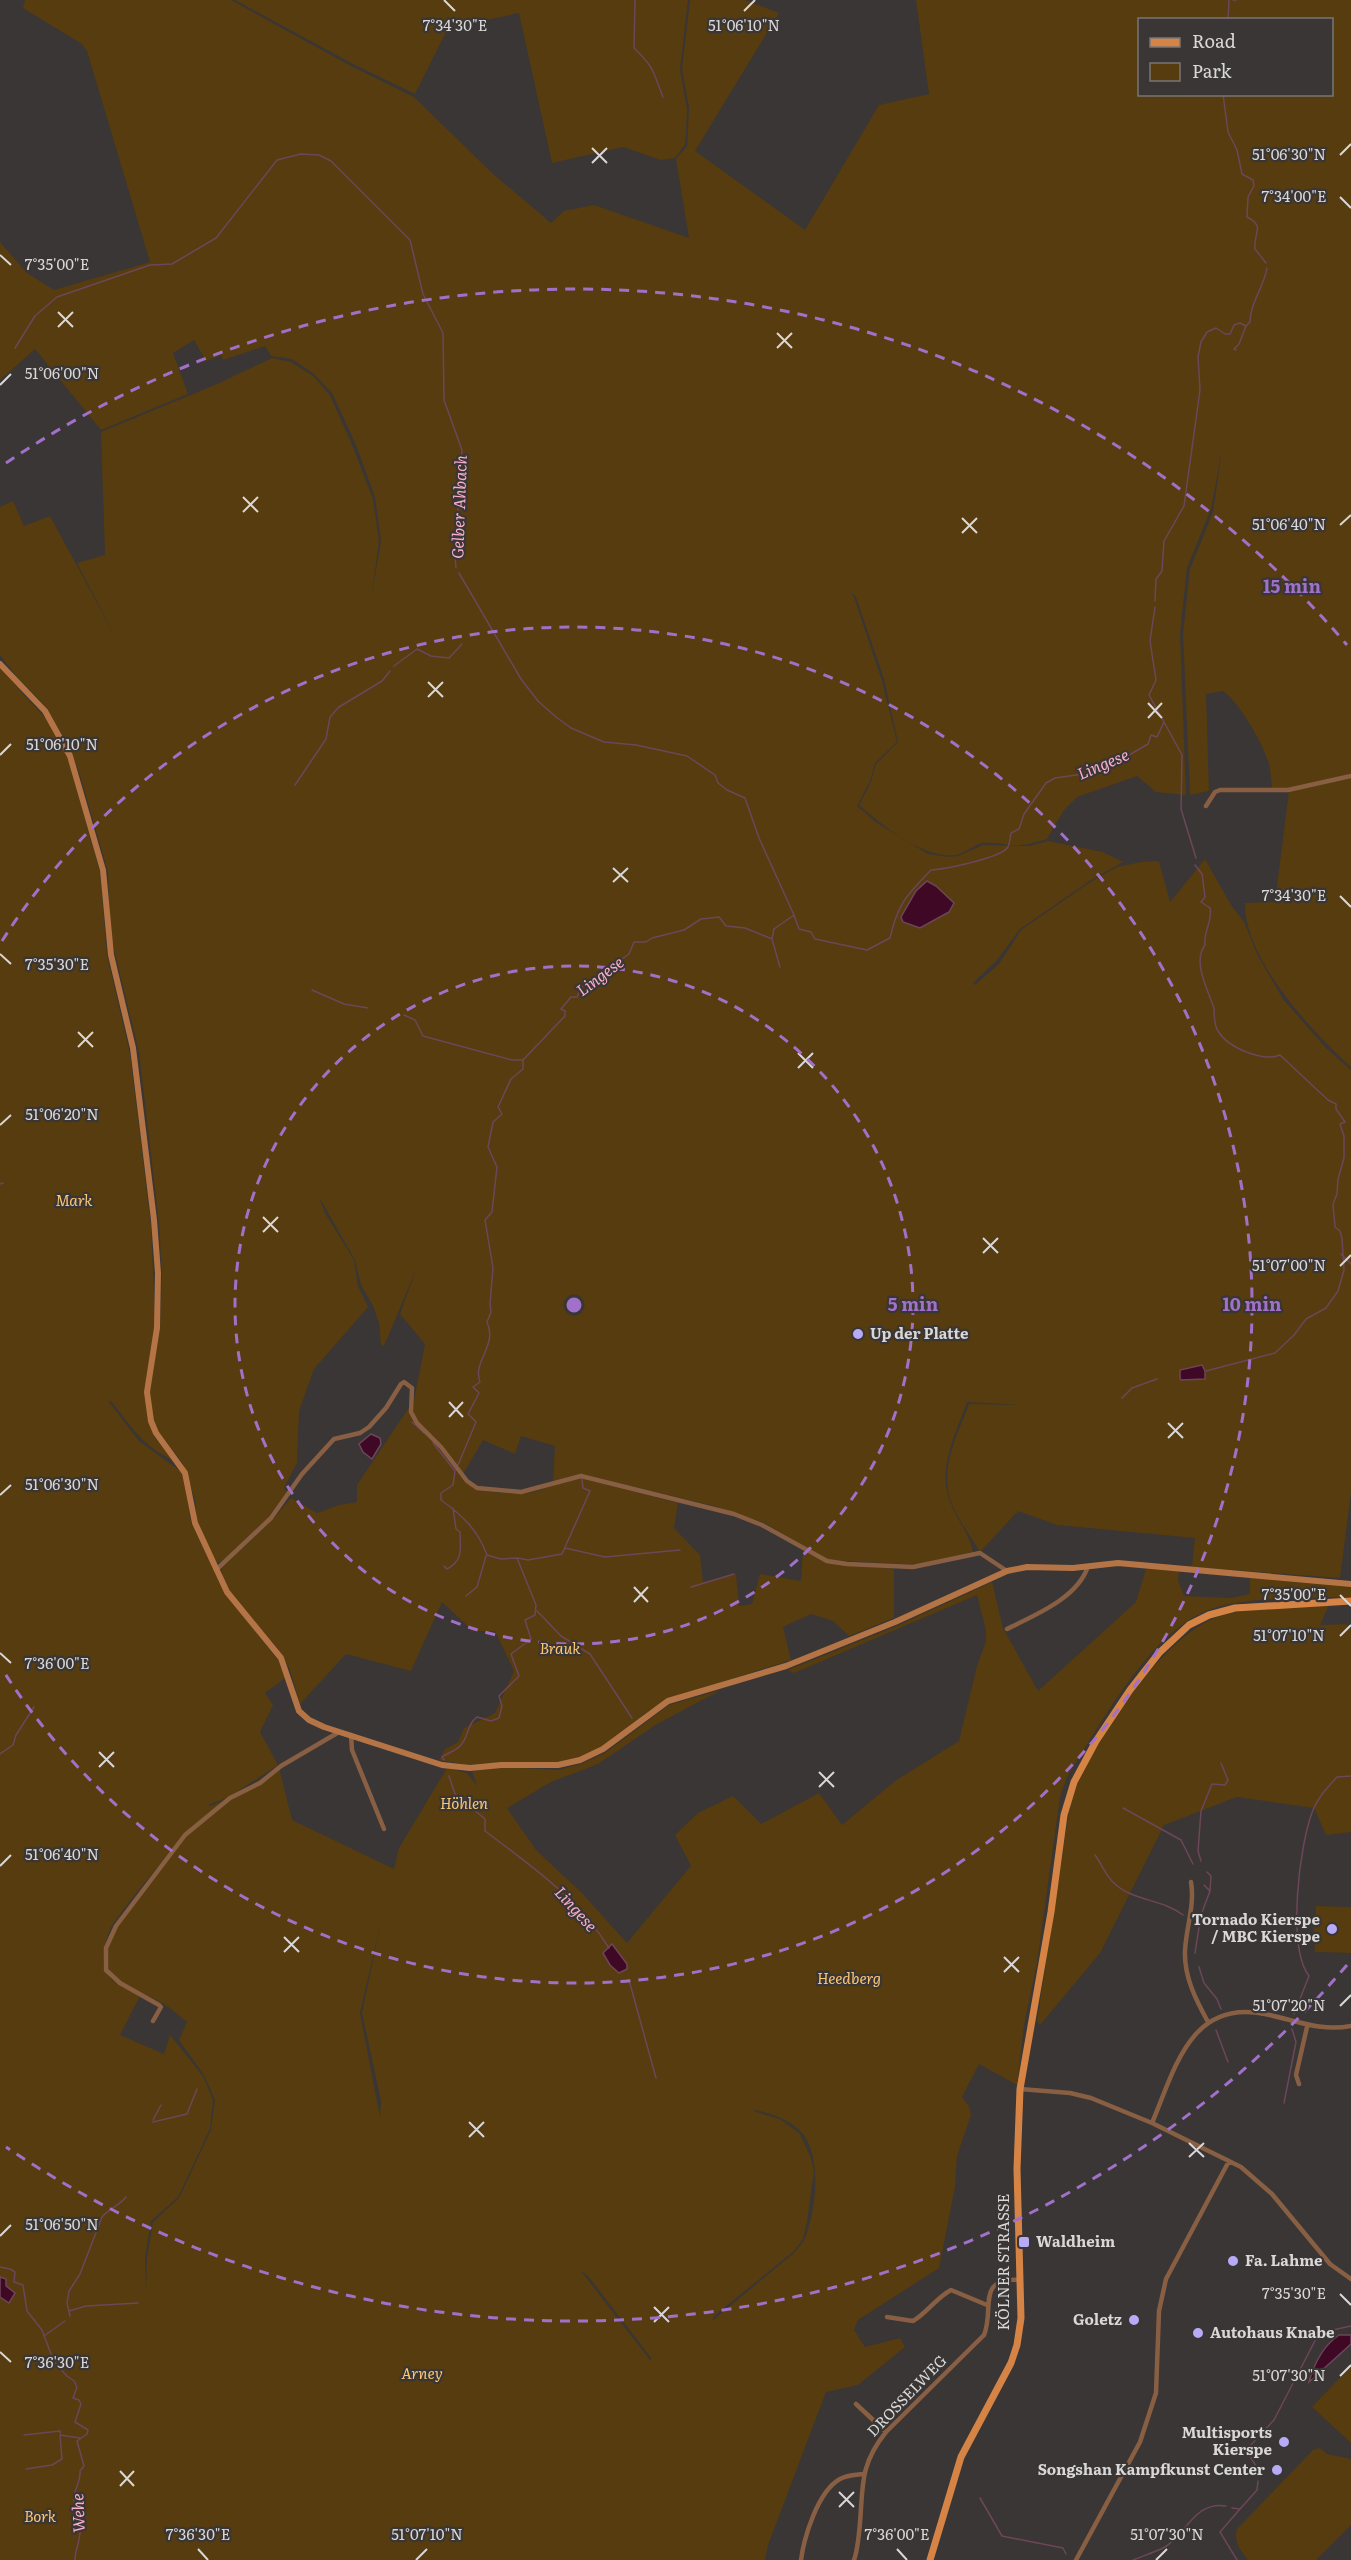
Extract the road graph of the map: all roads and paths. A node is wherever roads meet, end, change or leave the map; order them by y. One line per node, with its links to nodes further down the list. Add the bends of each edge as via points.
1 (0, 664): 5 (street, via 45,711 70,756 103,870 111,955 133,1048 158,1273 157,1328 147,1392 151,1422 185,1473 195,1522)
2 (1351, 776): 3 (street, via 1288,790 1220,790)
3 (1206, 806)
4 (1088, 1566): 6 (street); 7 (street, via 1118,1563); 9 (street, via 1085,1576 1070,1592)
5 (216, 1570): 6 (street, via 272,1518 302,1474 334,1438 360,1433 369,1427 404,1382 412,1388 411,1412 417,1423 477,1488 521,1492 581,1476 734,1514 827,1561 913,1567 980,1553); 10 (street, via 227,1592 281,1658 299,1711 309,1720)
6 (1006, 1571): 11 (street, via 786,1666 668,1701 603,1749 580,1760 558,1765 442,1765)
7 (1351, 1584)
8 (1351, 1601): 19 (main road, KÖLNER STRASSE, via 1260,1605 1209,1615 1173,1640 1130,1690 1083,1762 1068,1798)
9 (1007, 1629)
10 (340, 1732): 11 (street); 14 (street, via 230,1798 185,1835 116,1926 106,1948 106,1970 161,2007)
11 (351, 1735): 12 (street, via 356,1761)
12 (384, 1828)
13 (1191, 1882): 15 (street, via 1186,1966 1188,1981)
14 (153, 2021)
15 (1208, 2022): 16 (street, via 1236,2012 1264,2014); 20 (street, via 1193,2034 1181,2055)
16 (1307, 2027): 17 (street); 18 (street, via 1296,2075)
17 (1351, 2027)
18 (1299, 2084)
19 (1020, 2090): 20 (street, via 1081,2095); 23 (main road, KÖLNER STRASSE)
20 (1152, 2123): 21 (street)
21 (1229, 2161): 22 (street, via 1264,2185 1327,2260); 32 (street, via 1166,2279 1158,2311 1156,2393 1140,2442)
22 (1351, 2279)
23 (1020, 2280): 24 (street, DROSSELWEG, via 996,2284); 31 (main road, KÖLNER STRASSE, via 1017,2345 961,2457)
24 (987, 2305): 25 (street, via 951,2290 913,2321); 27 (street, DROSSELWEG, via 984,2335)
25 (887, 2317)
26 (856, 2404): 27 (street)
27 (886, 2432): 28 (street, DROSSELWEG, via 873,2448)
28 (863, 2474): 29 (street, via 840,2479 828,2488 815,2512); 30 (street, DROSSELWEG)
29 (801, 2560)
30 (854, 2560)
31 (930, 2560)
32 (1076, 2560)

